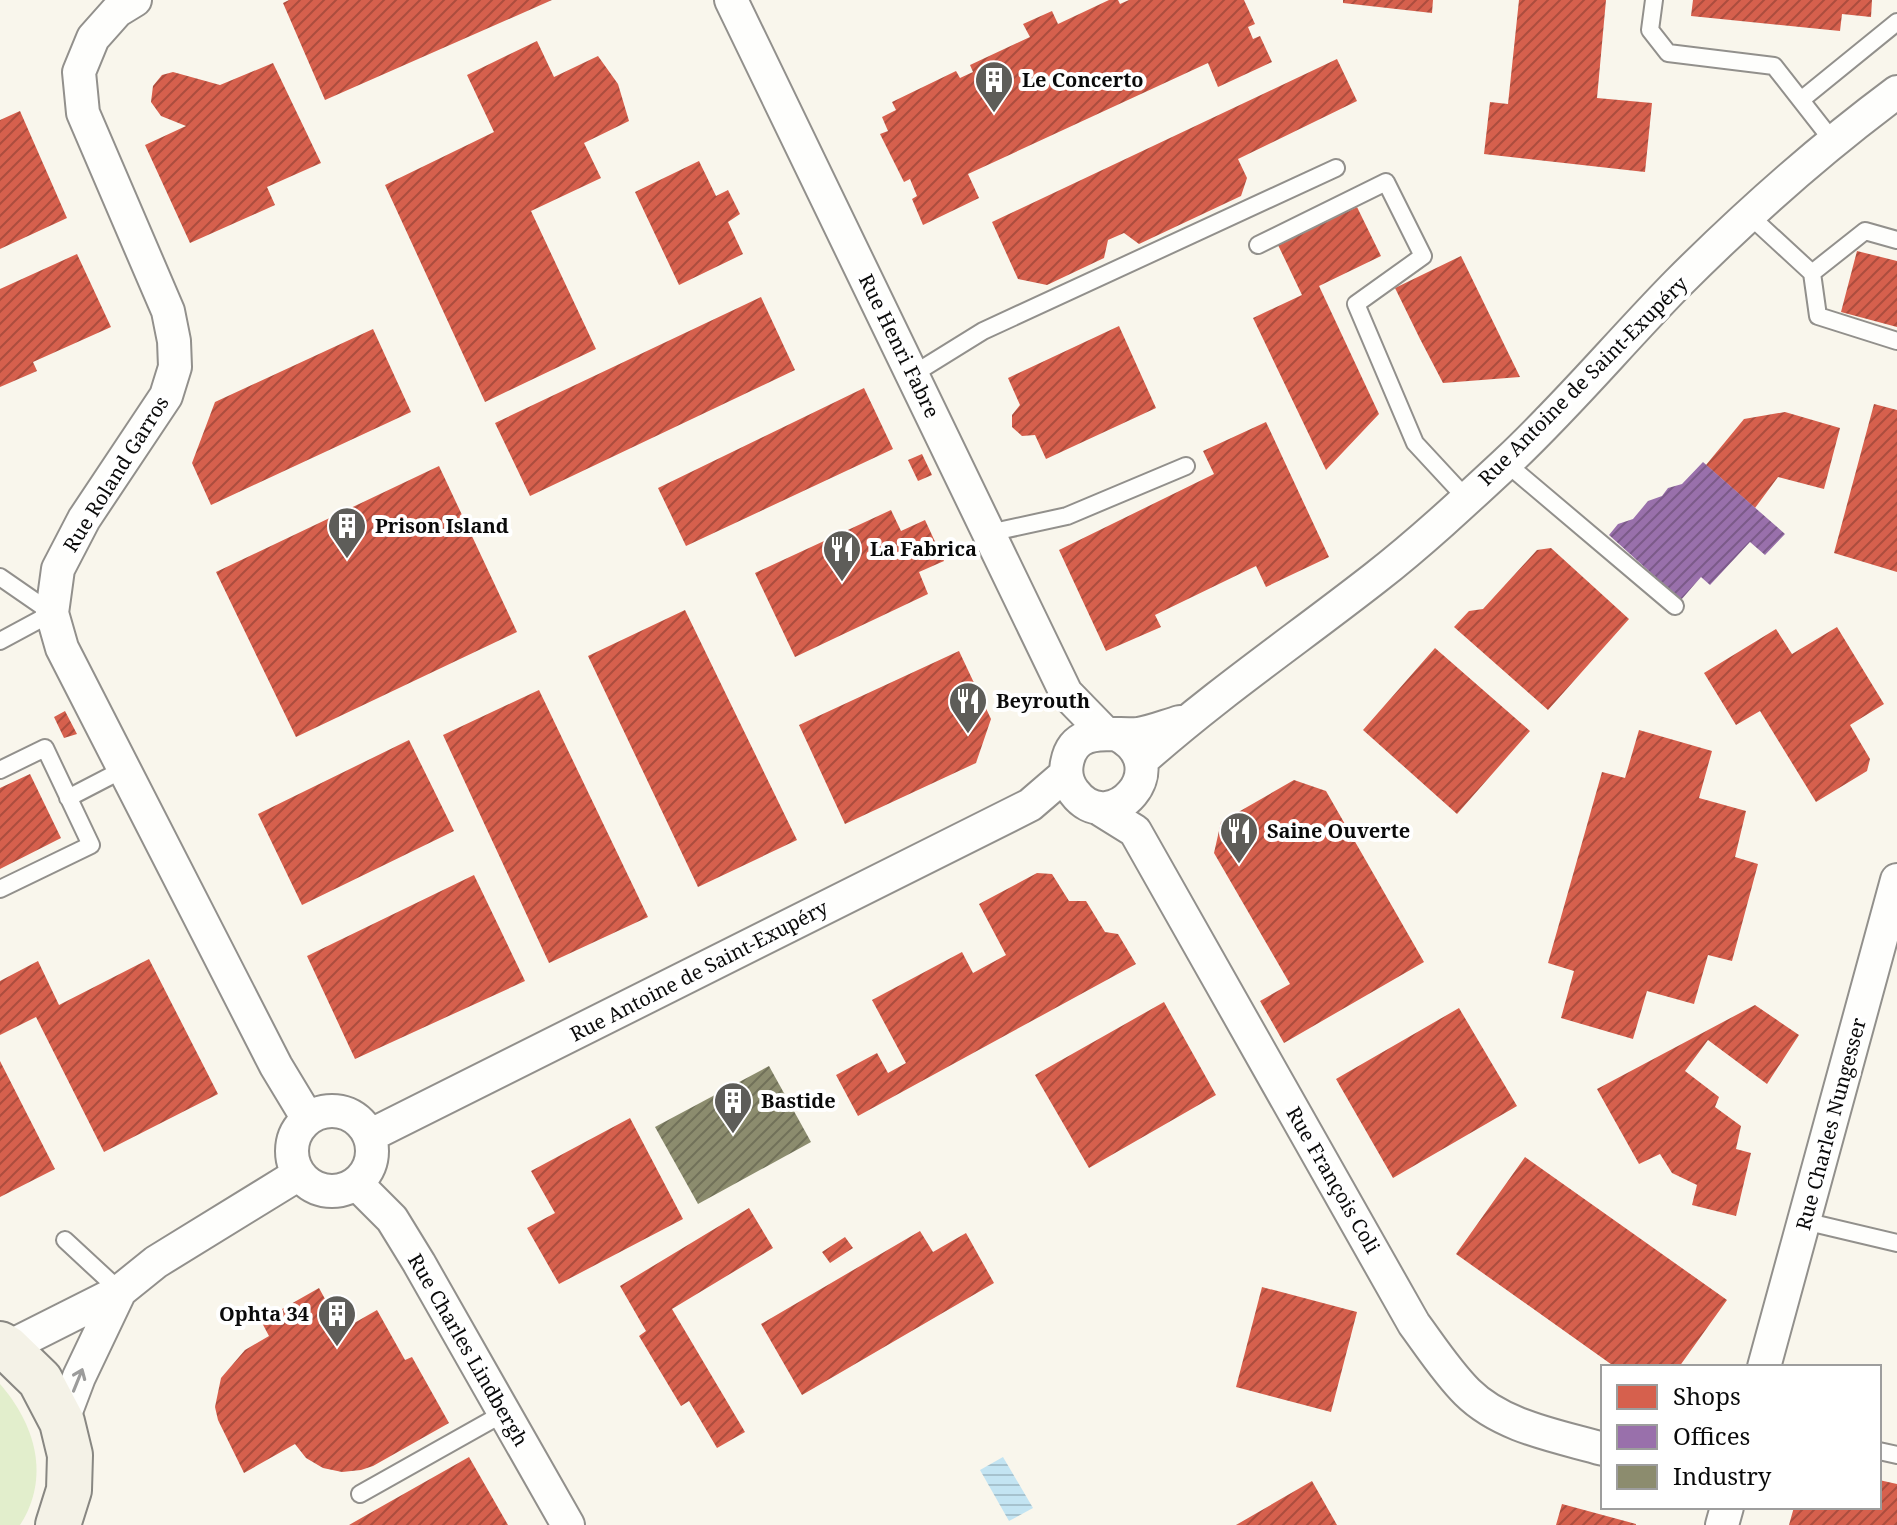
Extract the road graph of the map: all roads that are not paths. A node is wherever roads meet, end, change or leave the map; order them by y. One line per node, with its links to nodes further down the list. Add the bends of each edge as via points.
1 (135, 0): 21 (street, Rue Roland Garros, via 93,38 79,72 83,113 168,311 175,367 166,396 84,519 58,569)
2 (731, 0): 14 (street, Rue Henri Fabre)
3 (1654, 0): 6 (lane, via 1650,30 1668,53 1774,66)
4 (1897, 22): 6 (lane)
5 (1897, 92): 7 (street, Rue Antoine de Saint-Exupéry)
6 (1801, 100): 7 (lane)
7 (1832, 140): 9 (street, Rue Antoine de Saint-Exupéry)
8 (1336, 168): 14 (lane, via 983,331)
9 (1749, 215): 12 (lane); 15 (street, Rue Antoine de Saint-Exupéry)
10 (1897, 240): 12 (lane, via 1865,231)
11 (1258, 245): 17 (lane, via 1386,182 1423,256 1356,304 1415,443)
12 (1812, 273): 13 (lane, via 1818,316)
13 (1897, 341)
14 (912, 375): 18 (street, Rue Henri Fabre)
15 (1506, 463): 17 (street, Rue Antoine de Saint-Exupéry); 20 (lane)
16 (1186, 466): 18 (lane, via 1067,516)
17 (1466, 498): 24 (street, Rue Antoine de Saint-Exupéry, via 1378,576)
18 (989, 533): 23 (street, Rue Henri Fabre)
19 (0, 577): 21 (lane)
20 (1675, 606)
21 (52, 613): 22 (lane); 27 (street, Rue Roland Garros, via 62,648)
22 (0, 641)
23 (1066, 693): 25 (street, Rue Henri Fabre); 26 (street, Rue Henri Fabre)
24 (1187, 720): 25 (street, Rue Antoine de Saint-Exupéry, via 1141,733); 29 (street, Rue Antoine de Saint-Exupéry)
25 (1110, 733): 26 (street, via 1080,740); 29 (street, via 1136,749)
26 (1069, 761): 31 (street, Rue Antoine de Saint-Exupéry); 32 (street, via 1069,786)
27 (124, 769): 30 (lane); 36 (street, Rue Roland Garros)
28 (0, 770): 30 (lane, via 45,748)
29 (1140, 773): 32 (street, via 1122,803 1110,808); 33 (street)
30 (68, 798): 35 (lane, via 91,845)
31 (1030, 805): 32 (street, Rue Antoine de Saint-Exupéry); 37 (street, Rue Antoine de Saint-Exupéry)
32 (1092, 805): 33 (street, Rue François Coli)
33 (1135, 831): 48 (street, Rue François Coli, via 1437,1356 1469,1394 1503,1417)
34 (1897, 880): 40 (street, Rue Charles Nungesser)
35 (0, 889)
36 (308, 1119): 37 (street, via 343,1112 363,1125); 38 (street, via 291,1151)
37 (369, 1136): 39 (street, via 370,1161)
38 (299, 1174): 39 (street, via 319,1189 345,1189); 43 (street, via 156,1262)
39 (356, 1183): 46 (street, Rue Charles Lindbergh, via 392,1219)
40 (1804, 1221): 42 (lane); 45 (street, Rue Charles Nungesser)
41 (65, 1240): 43 (lane)
42 (1897, 1243)
43 (120, 1291): 44 (street); 47 (street, one-way to 43)
44 (3, 1346): 47 (main road, via 40,1380)
45 (1765, 1365)
46 (504, 1413): 49 (lane); 51 (street, Rue Charles Lindbergh)
47 (62, 1422): 50 (main road, via 70,1455 69,1490)
48 (1601, 1448)
49 (360, 1494)
50 (58, 1525)
51 (568, 1525)

